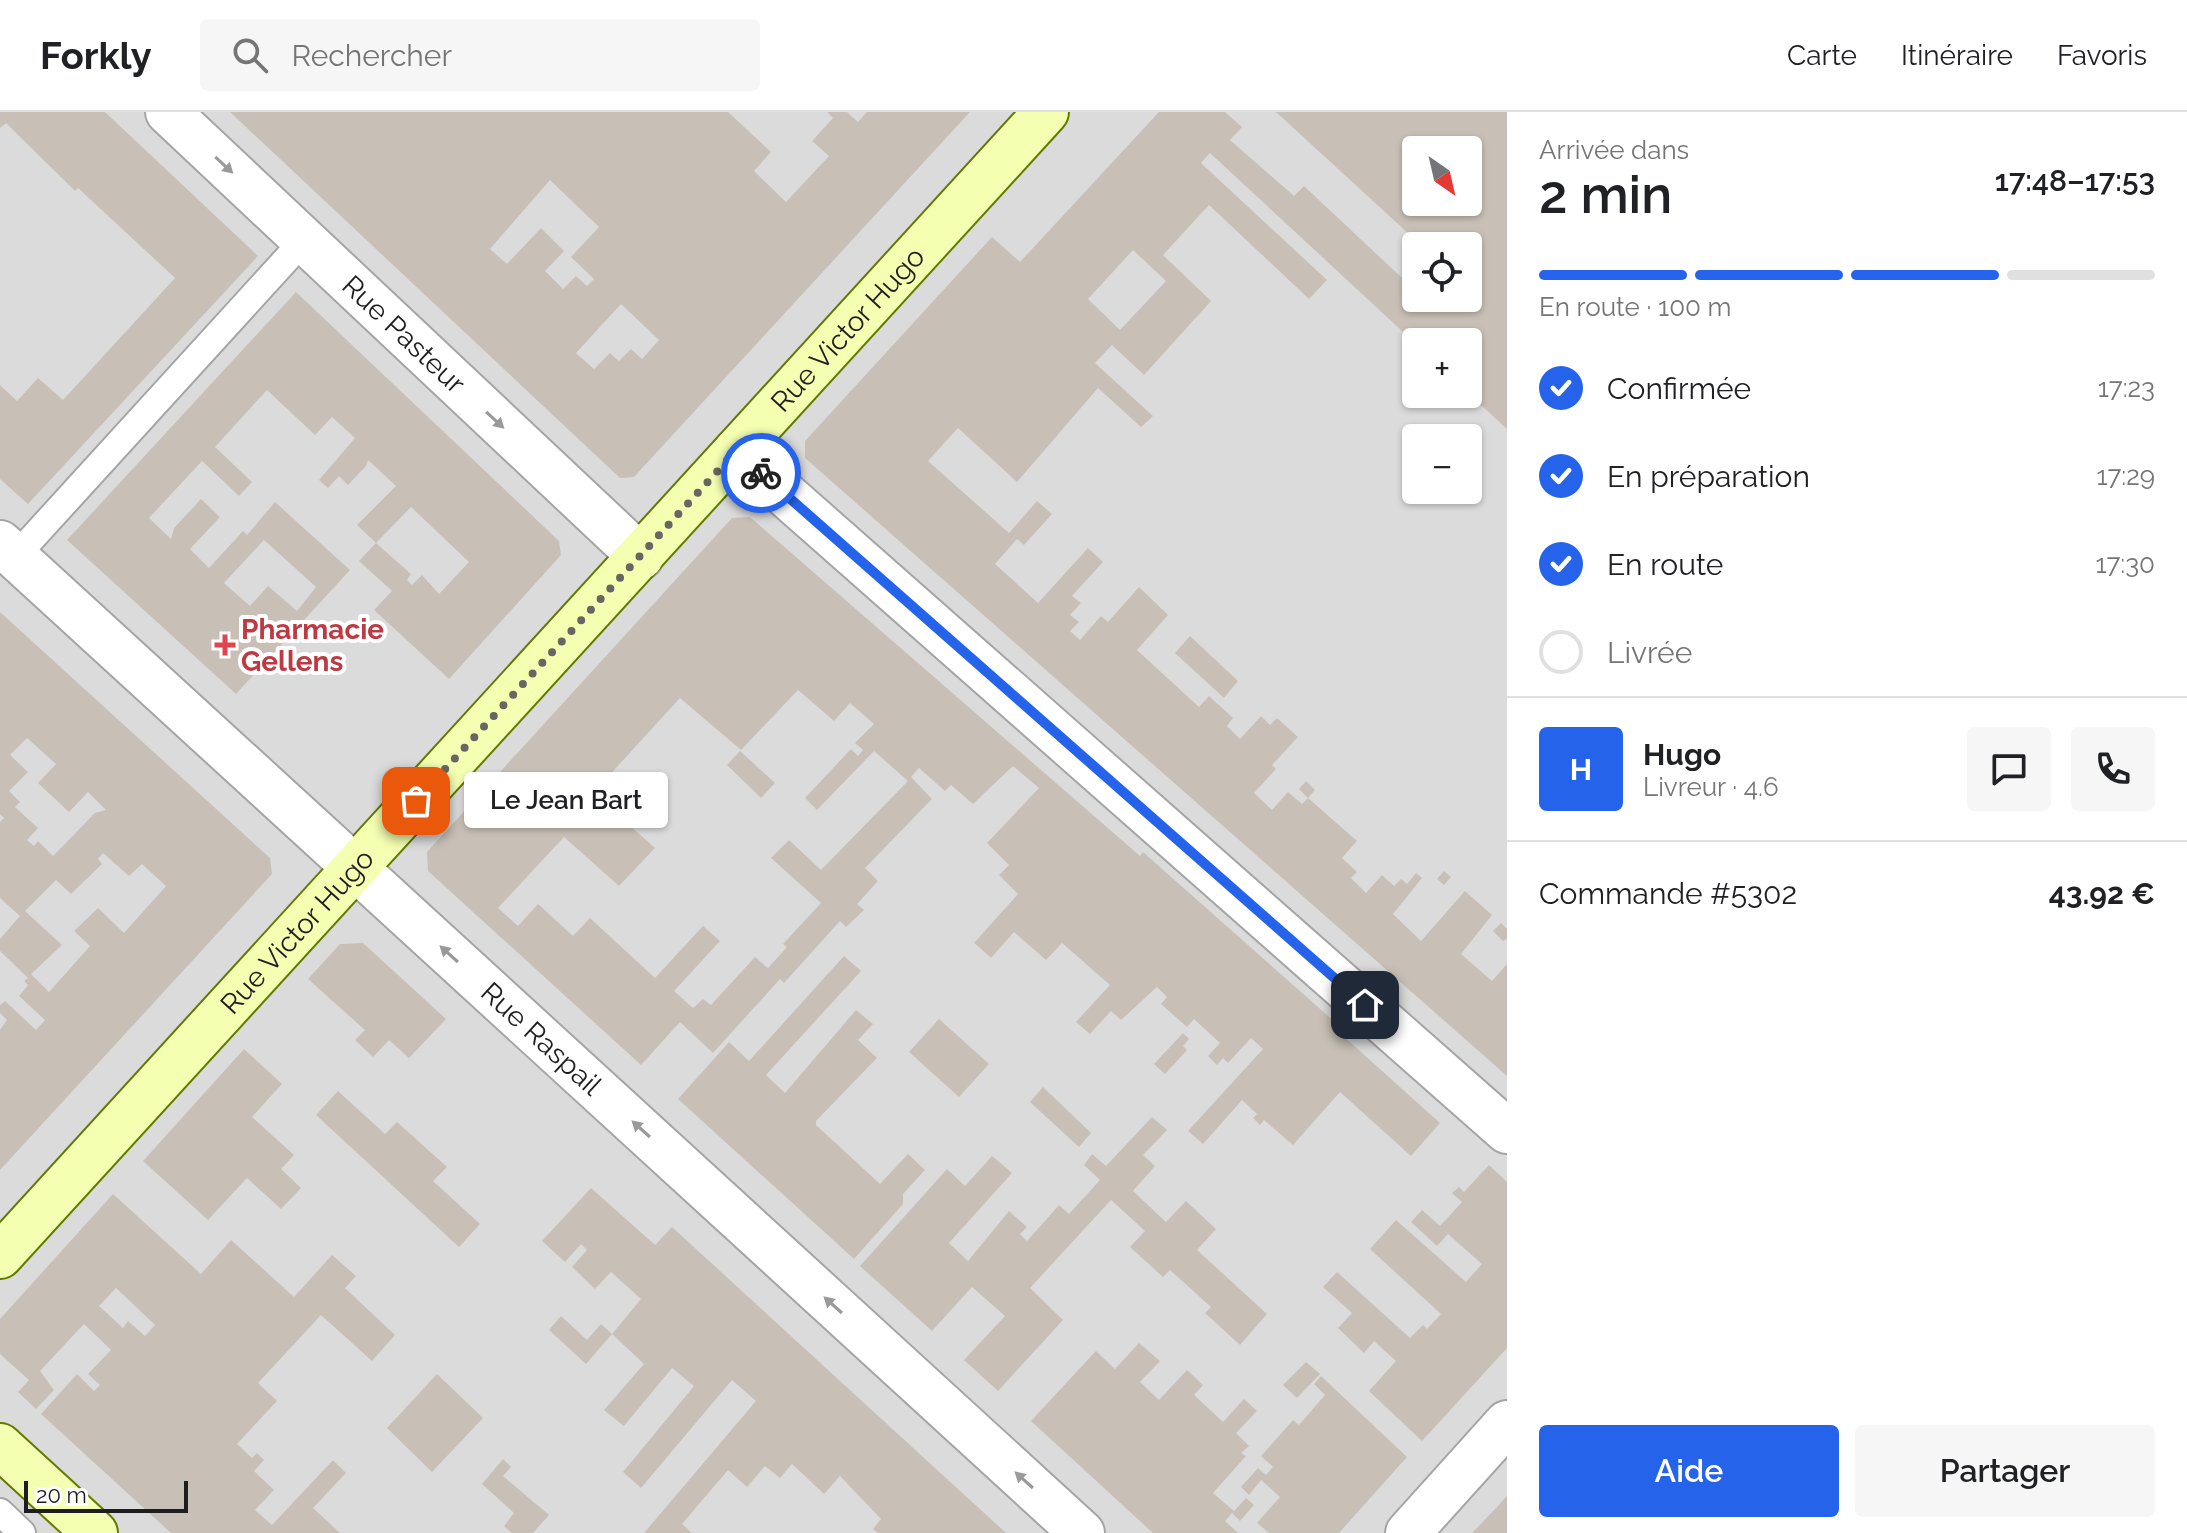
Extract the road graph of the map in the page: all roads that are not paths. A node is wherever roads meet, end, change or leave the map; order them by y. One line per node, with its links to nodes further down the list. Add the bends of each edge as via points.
1 (168, 112): 3 (street, Rue Pasteur, one-way to 3)
2 (1046, 112): 4 (street, Rue Victor Hugo)
3 (304, 240): 5 (lane); 6 (street, Rue Pasteur, one-way to 6)
4 (736, 451): 6 (street, Rue Victor Hugo); 8 (street)
5 (8, 550): 7 (street, Rue Raspail)
6 (641, 557): 7 (street, Rue Victor Hugo)
7 (355, 867): 9 (street, Rue Victor Hugo); 15 (street, Rue Raspail, one-way to 7)
8 (1507, 1131)
9 (0, 1256)
10 (1507, 1423): 16 (street)
11 (0, 1446): 14 (street)
12 (0, 1512): 13 (lane)
13 (22, 1533)
14 (95, 1533)
15 (1082, 1533)
16 (1408, 1533)

